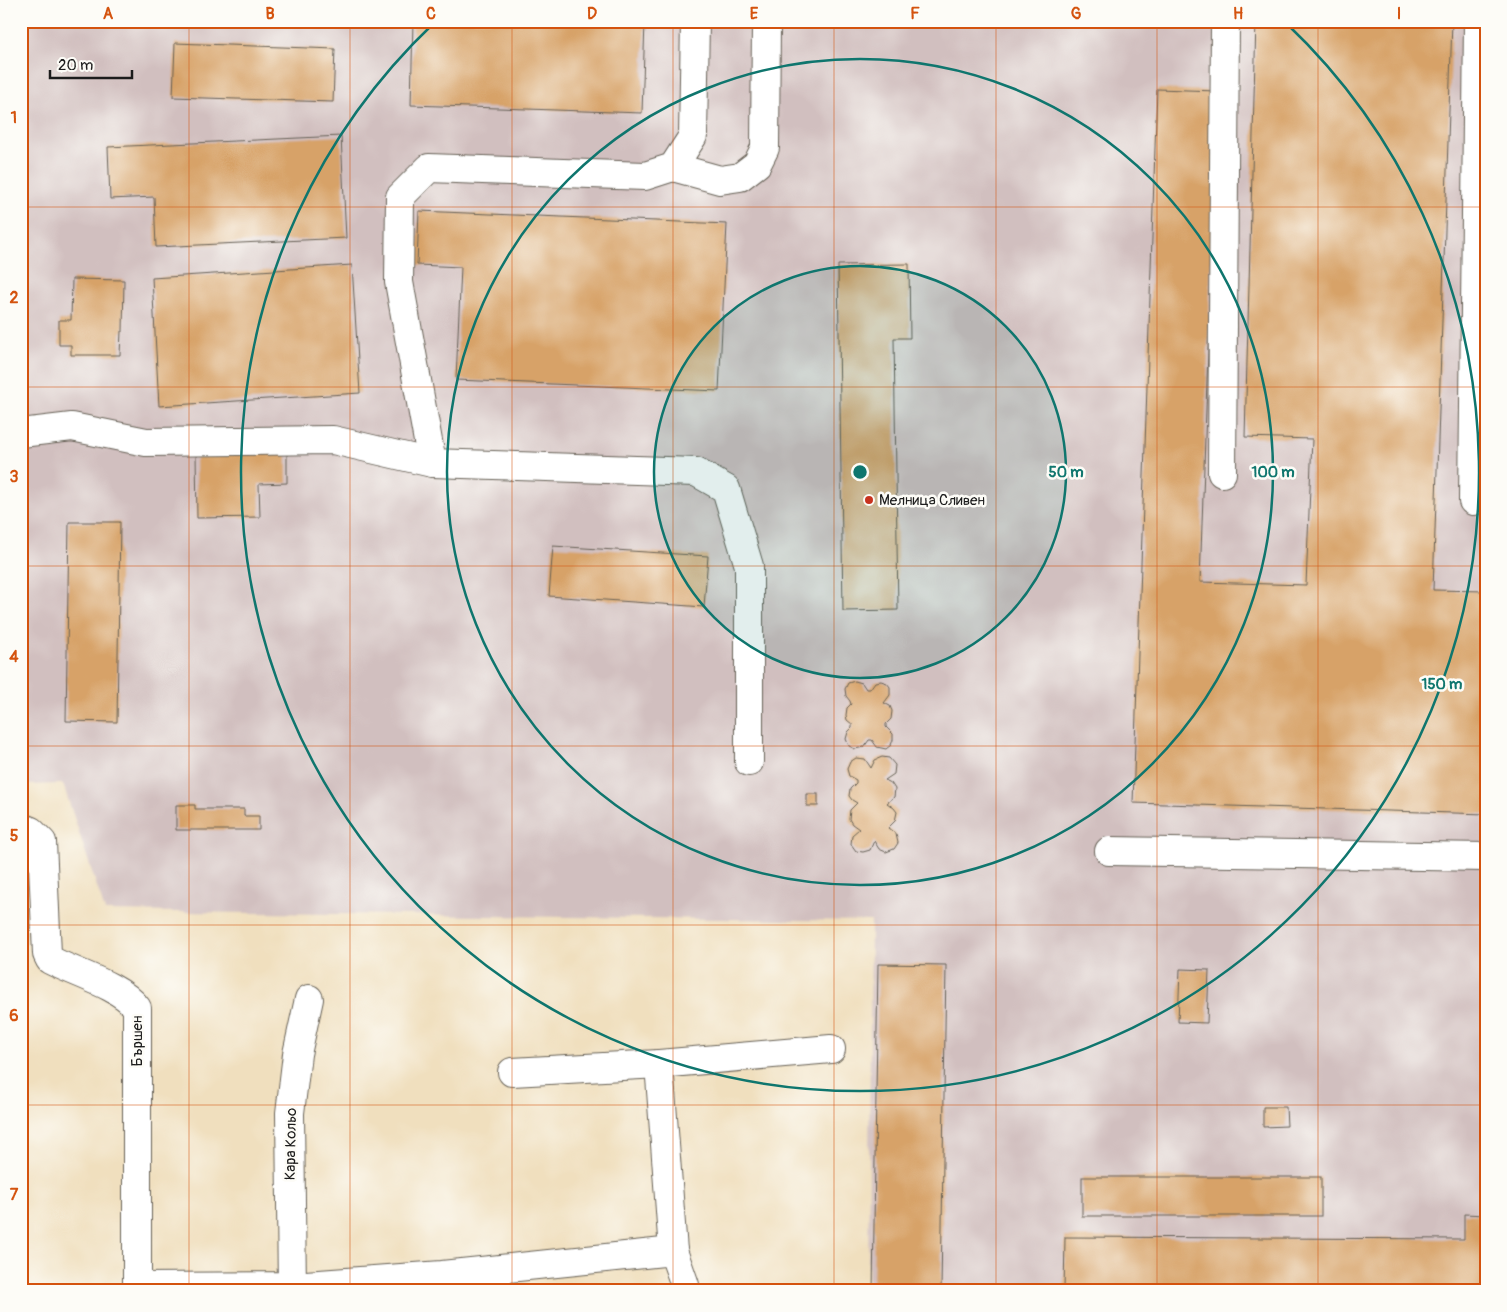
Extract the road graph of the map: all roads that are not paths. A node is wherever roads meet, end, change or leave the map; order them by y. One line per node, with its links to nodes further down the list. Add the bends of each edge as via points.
1 (695, 21): 5 (street, via 693,136)
2 (766, 21): 5 (street, via 765,148 757,164 740,178 720,180)
3 (1225, 21): 8 (street)
4 (1478, 21): 9 (street)
5 (673, 167): 7 (street, via 645,176 429,168 400,197 399,282)
6 (21, 433): 7 (street, via 72,428 146,442 333,440)
7 (432, 463): 10 (street, via 696,472 726,489 749,566)
8 (1222, 473)
9 (1473, 502)
10 (750, 762)
11 (21, 826): 21 (street, Бършен, via 42,842 47,954 50,960 119,992 137,1008)
12 (1109, 851): 13 (street)
13 (1486, 857)
14 (309, 999): 20 (street, Кара Кольо, via 297,1054 290,1113)
15 (831, 1050): 16 (street)
16 (659, 1064): 17 (street); 18 (street)
17 (512, 1072)
18 (673, 1252): 19 (street); 22 (street, via 685,1285)
19 (442, 1283): 20 (street)
20 (292, 1288): 21 (street)
21 (137, 1289)
22 (684, 1291)

